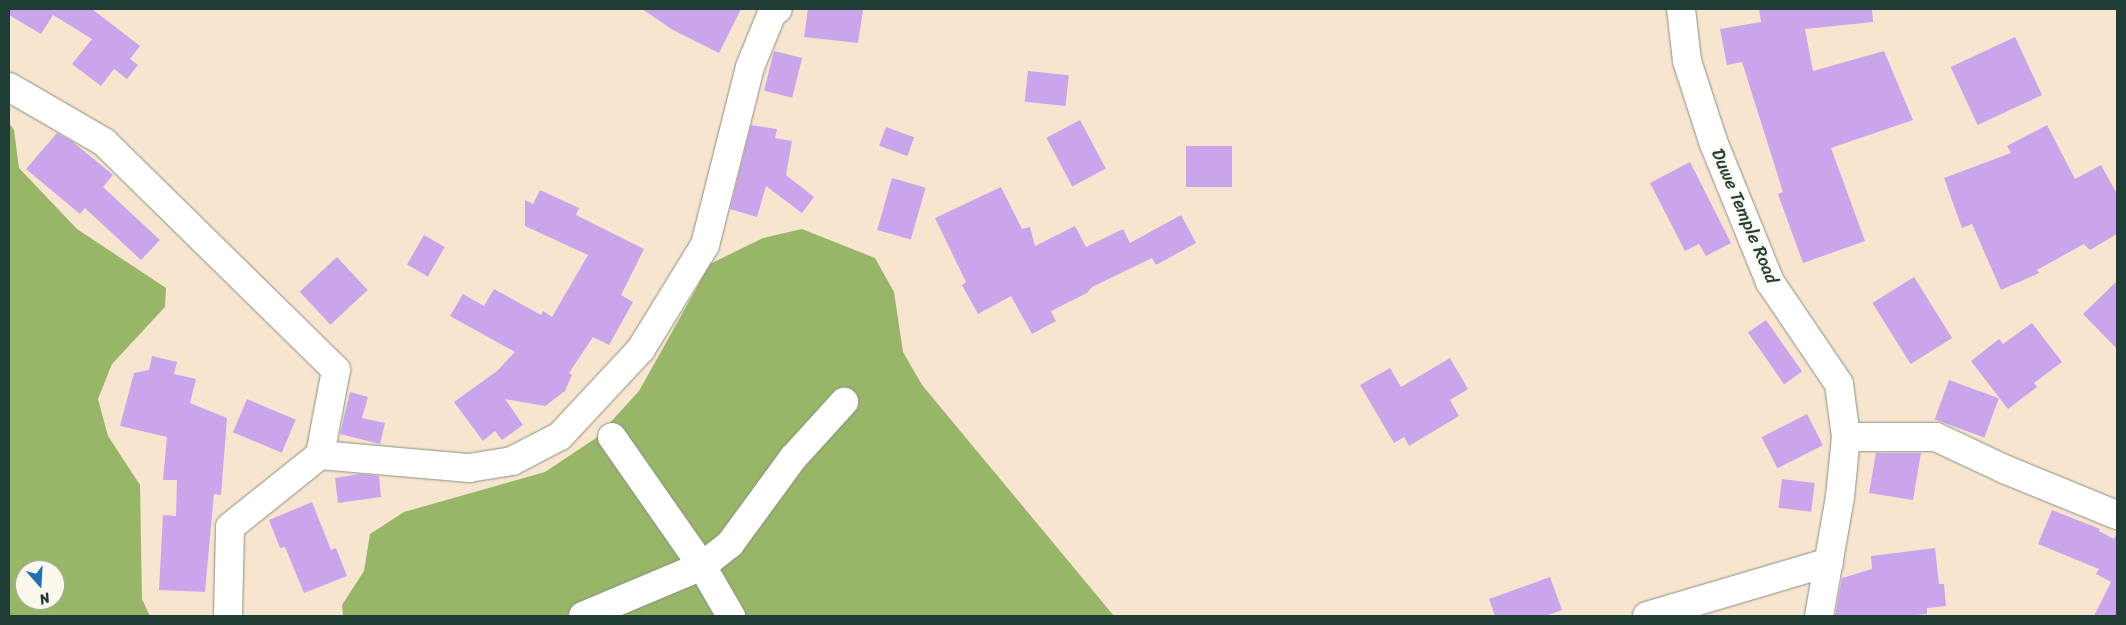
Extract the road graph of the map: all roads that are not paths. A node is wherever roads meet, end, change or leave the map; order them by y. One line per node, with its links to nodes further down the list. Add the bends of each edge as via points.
1 (778, 9): 7 (street, via 772,13 750,67 705,246 640,349 560,436 512,461 469,468)
2 (1681, 9): 6 (street, Duwe Temple Road, via 1687,61 1714,144 1770,282 1839,384)
3 (9, 88): 7 (street, via 104,142 336,370)
4 (844, 402): 10 (street, via 793,458 730,544)
5 (612, 437): 10 (street)
6 (1846, 437): 8 (street, via 1936,437 2004,470); 9 (street, Duwe Temple Road)
7 (320, 454): 11 (street, via 230,527)
8 (2117, 515)
9 (1830, 562): 14 (street); 15 (street, Duwe Temple Road)
10 (702, 566): 12 (street); 13 (street)
11 (228, 616)
12 (583, 616)
13 (731, 616)
14 (1647, 616)
15 (1819, 616)

